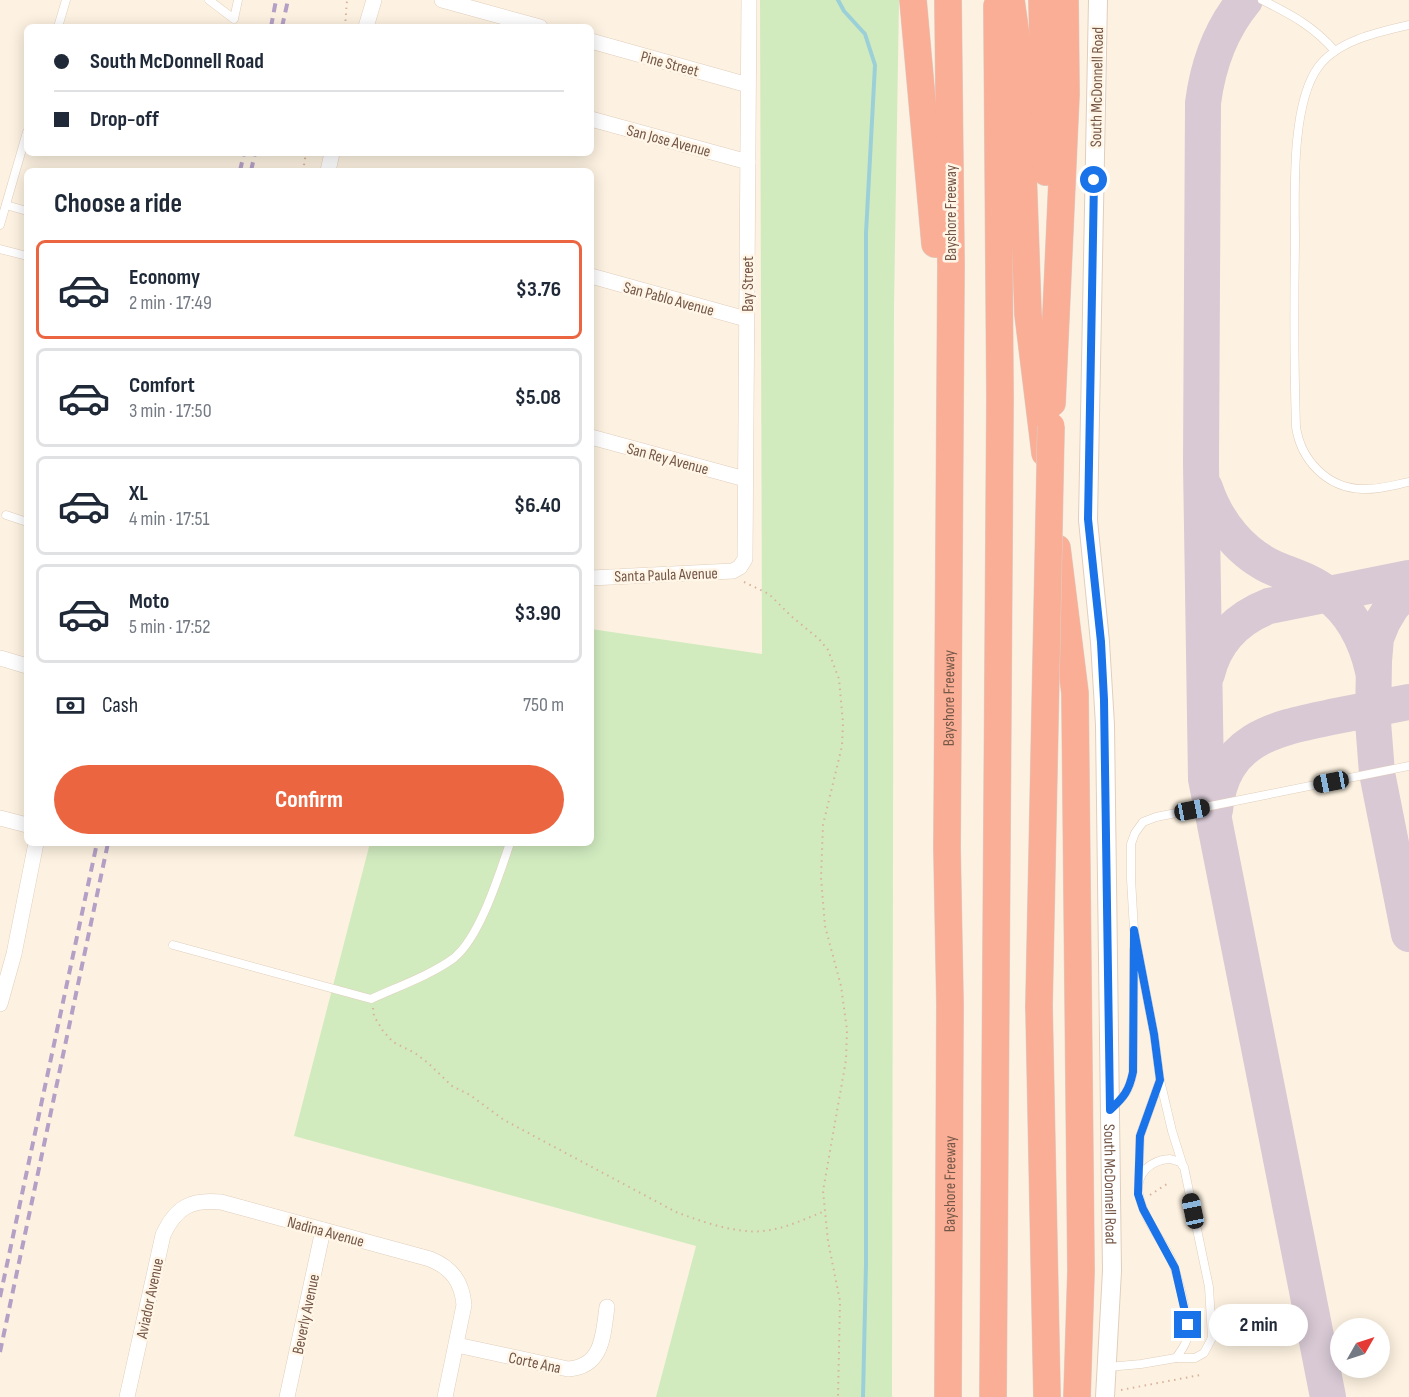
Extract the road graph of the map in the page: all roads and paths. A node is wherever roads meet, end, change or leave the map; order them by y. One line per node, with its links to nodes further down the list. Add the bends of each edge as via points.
1 (66, 0): 16 (lane)
2 (208, 0): 3 (lane, via 234,19)
3 (238, 0)
4 (347, 0): 17 (path)
5 (374, 0): 18 (street)
6 (442, 0): 19 (street)
7 (749, 0): 23 (street, Bay Street)
8 (913, 0): 34 (highway)
9 (948, 0): 34 (highway, Bayshore Freeway)
10 (997, 0): 78 (highway, via 1000,374)
11 (1011, 0): 81 (highway, via 1019,57 1028,314 1075,693 1081,1251)
12 (1042, 0): 35 (highway)
13 (1065, 0): 35 (highway, via 1066,94)
14 (1098, 0): 56 (street, South McDonnell Road, via 1088,519 1104,700)
15 (1262, 0): 22 (lane, via 1312,28)
16 (59, 24)
17 (345, 24)
18 (367, 24)
19 (529, 24)
20 (1409, 25): 22 (lane)
21 (594, 42): 23 (street, Pine Street)
22 (1335, 51): 38 (lane, via 1320,64 1308,86 1297,151 1297,435 1312,465 1337,484 1366,489)
23 (748, 85): 26 (street, Bay Street)
24 (594, 120): 26 (street, San Jose Avenue)
25 (24, 143): 27 (lane)
26 (748, 162): 33 (street, Bay Street)
27 (6, 206): 28 (lane); 29 (lane)
28 (24, 210)
29 (0, 225)
30 (0, 249): 31 (lane)
31 (24, 255)
32 (594, 277): 33 (street, San Pablo Avenue)
33 (746, 319): 37 (street, Bay Street)
34 (951, 384): 77 (highway, Bayshore Freeway)
35 (1051, 426): 65 (highway, bridge, via 1040,1006)
36 (594, 438): 37 (street, San Rey Avenue)
37 (745, 479): 41 (street, Bay Street, via 745,559)
38 (1409, 482)
39 (6, 515): 40 (lane)
40 (24, 521)
41 (737, 569): 42 (street, Santa Paula Avenue); 62 (path, via 740,580 769,594 819,639 828,650 839,679 842,746 824,825 821,879 825,926 848,1030 823,1191)
42 (594, 578)
43 (0, 658): 44 (street)
44 (24, 665)
45 (1409, 766): 50 (lane, via 1143,822 1131,844)
46 (0, 818): 47 (street)
47 (24, 824)
48 (35, 846): 52 (street, via 14,954)
49 (509, 846): 53 (lane, via 475,934 463,949 442,965)
50 (1134, 930): 55 (lane); 56 (lane, via 1133,1072 1130,1086)
51 (173, 945): 53 (lane)
52 (3, 979): 54 (street)
53 (371, 999): 62 (path, via 374,1017 393,1042 415,1053 452,1086 504,1120 676,1212 703,1222 762,1231)
54 (0, 1004)
55 (1160, 1080): 57 (lane); 59 (lane, via 1140,1136)
56 (1110, 1110): 68 (street, South McDonnell Road, via 1112,1270)
57 (1184, 1167): 59 (lane, via 1170,1159 1159,1160 1142,1173); 67 (lane, via 1209,1287 1212,1338 1204,1353 1195,1358)
58 (1170, 1182): 60 (path)
59 (1139, 1183): 67 (lane, via 1143,1209 1175,1268 1188,1325 1187,1339)
60 (1149, 1196)
61 (185, 1207): 63 (street, Nadina Avenue, via 196,1202 221,1202); 73 (street, Aviador Avenue, via 163,1235)
62 (825, 1210): 76 (path, via 840,1301)
63 (323, 1230): 66 (street, Nadina Avenue, via 442,1264 459,1281 463,1293); 74 (street, Beverly Avenue)
64 (607, 1307): 66 (street, Corte Ana, via 598,1352 580,1368 568,1369)
65 (1044, 1308): 79 (highway); 80 (highway)
66 (456, 1345): 75 (street)
67 (1176, 1358): 68 (lane)
68 (1108, 1367): 72 (street, South McDonnell Road)
69 (1184, 1371): 71 (path)
70 (1200, 1375): 71 (path)
71 (1185, 1378): 72 (path)
72 (1106, 1395)
73 (127, 1397)
74 (287, 1397)
75 (445, 1397)
76 (838, 1397)
77 (948, 1397)
78 (993, 1397)
79 (1034, 1397)
80 (1047, 1397)
81 (1077, 1397)

